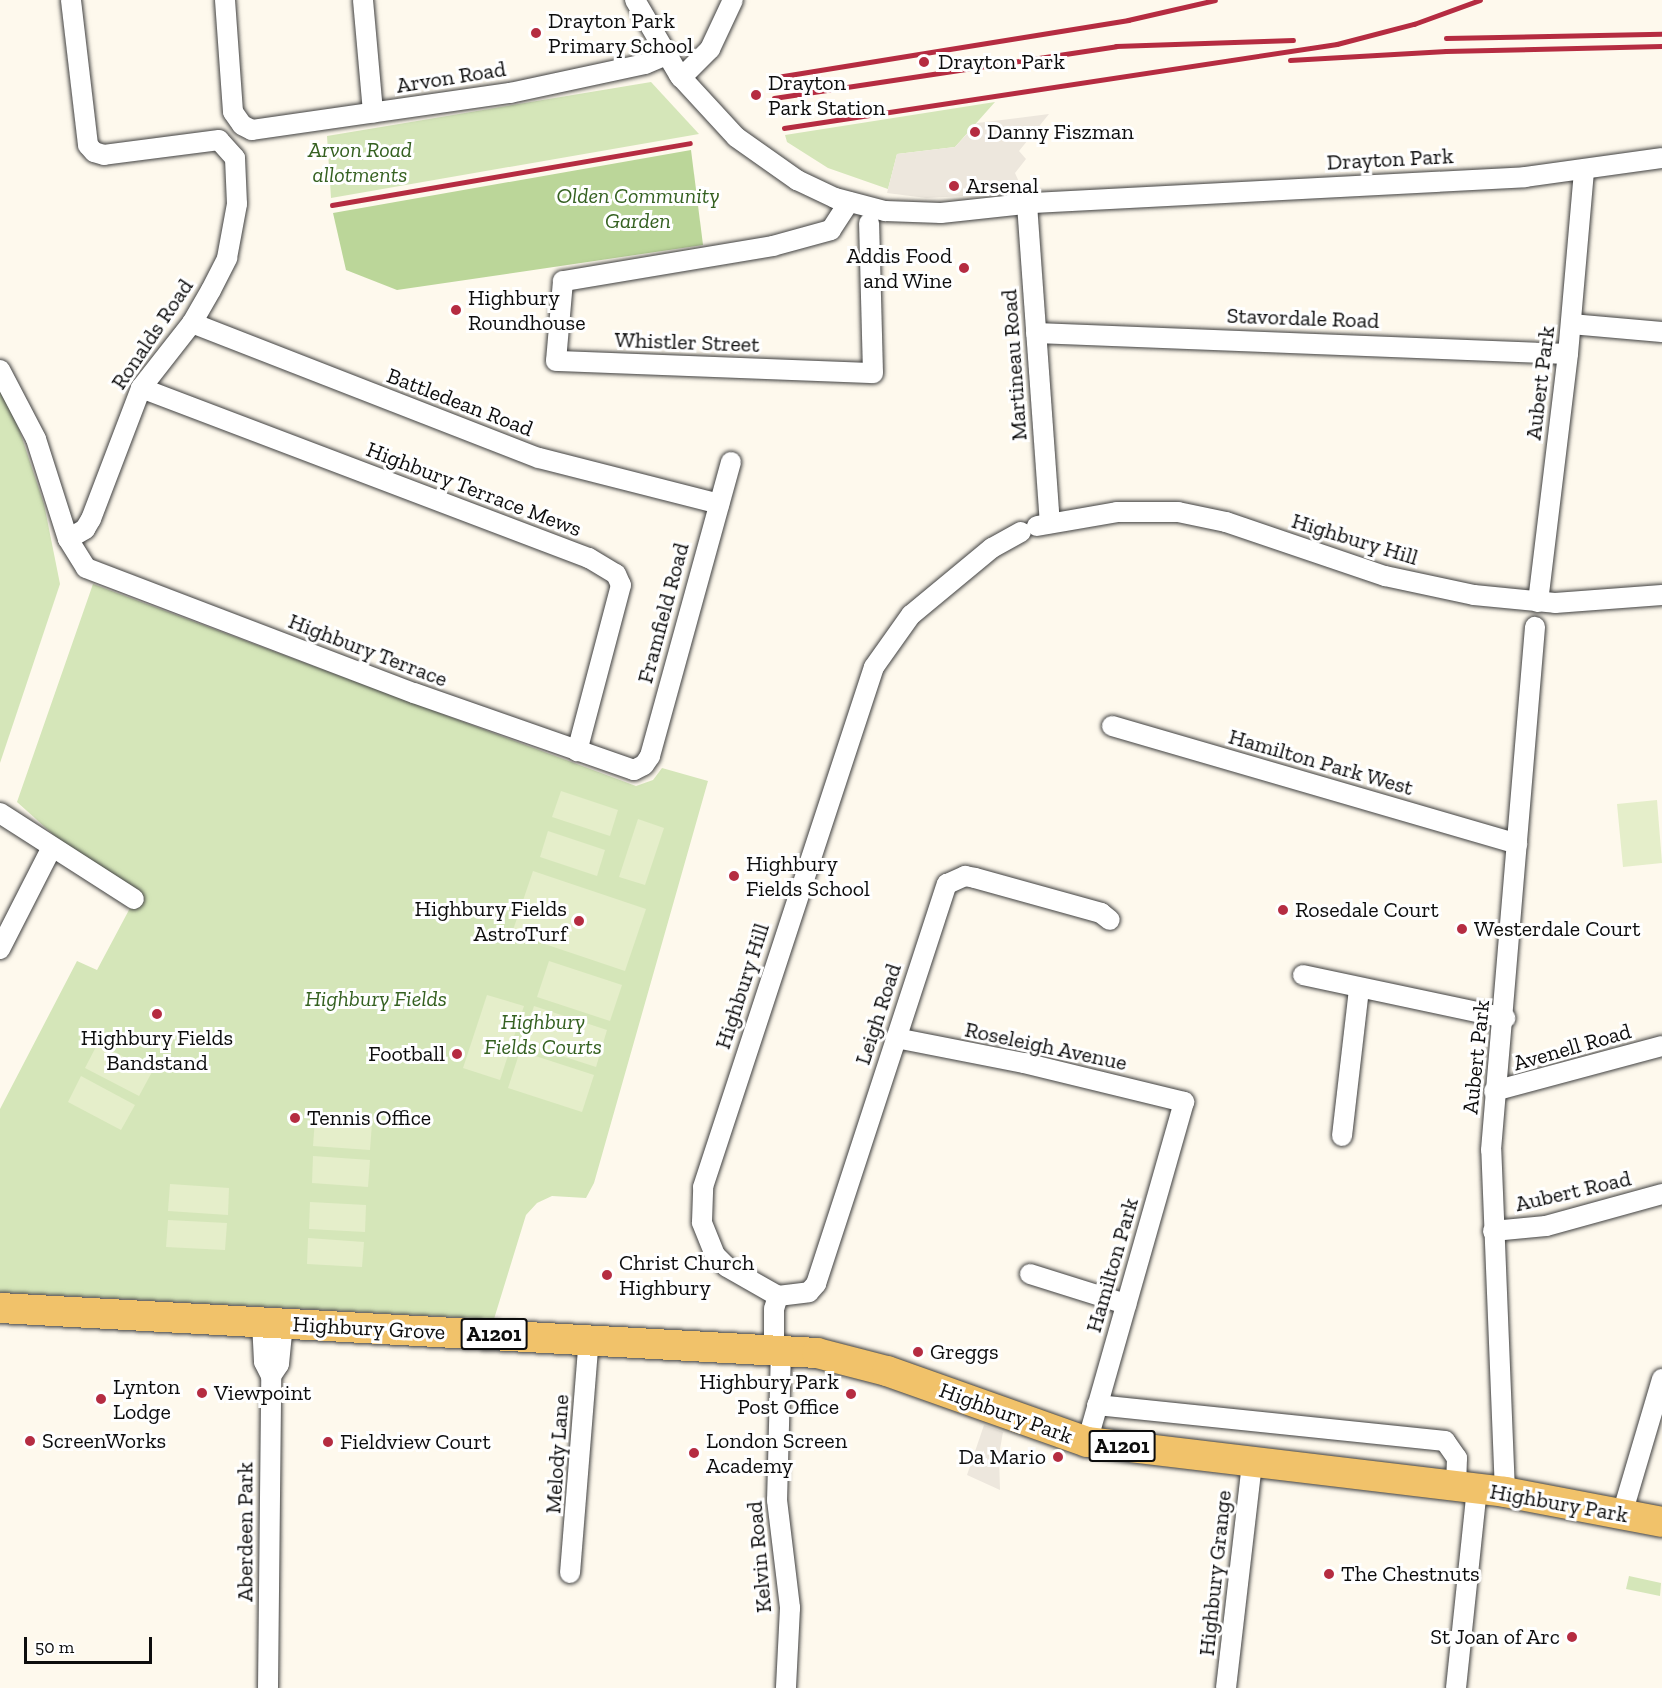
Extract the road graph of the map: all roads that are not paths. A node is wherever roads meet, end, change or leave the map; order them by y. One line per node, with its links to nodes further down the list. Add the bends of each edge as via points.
1 (71, 0): 14 (street, Ronalds Road, via 88,145 94,152 104,155 210,138 226,144 236,166 235,219 227,258)
2 (225, 0): 8 (street, Arvon Road, via 233,112 242,125 261,130)
3 (363, 0): 8 (street)
4 (635, 0): 6 (street, Drayton Park)
5 (733, 0): 7 (street, via 710,49)
6 (666, 55): 7 (street, Drayton Park); 8 (street, Arvon Road, via 636,67 510,93)
7 (681, 78): 11 (street, Drayton Park, via 743,143 797,180)
8 (373, 113)
9 (1662, 158): 10 (street, Drayton Park)
10 (1584, 170): 12 (street, Drayton Park, via 1525,177); 15 (street, Aubert Park)
11 (849, 202): 12 (street, Drayton Park, via 919,214); 13 (street, Whistler Street, via 831,230 773,246 563,281 556,361 873,373)
12 (1027, 204): 17 (street, Martineau Road)
13 (869, 223)
14 (192, 323): 20 (street, Ronalds Road); 22 (street, Battledean Road, via 532,456)
15 (1571, 324): 16 (street); 18 (street, Aubert Park)
16 (1662, 332)
17 (1036, 333): 18 (street, Stavordale Road); 23 (street, Martineau Road)
18 (1568, 354): 26 (street, Aubert Park)
19 (0, 370): 24 (street, via 36,439)
20 (141, 388): 24 (street, Ronalds Road, via 85,529); 29 (street, Highbury Terrace Mews, via 589,558 616,574 621,585)
21 (730, 462): 22 (street, Framfield Road)
22 (718, 504): 30 (street, Framfield Road, via 650,756)
23 (1036, 527): 26 (street, Highbury Hill, via 1117,512 1178,512 1226,522 1385,576 1474,595); 48 (street, Highbury Hill, via 992,548 910,615 874,667 700,1204 702,1222 715,1255)
24 (68, 539): 29 (street, Highbury Terrace, via 86,568)
25 (1662, 595): 26 (street, Highbury Hill)
26 (1538, 602)
27 (1535, 627): 32 (street, Aubert Park)
28 (1112, 726): 32 (street, Hamilton Park West)
29 (576, 751): 30 (street, Highbury Terrace)
30 (634, 771)
31 (0, 813): 33 (street)
32 (1517, 844): 39 (street, Aubert Park)
33 (52, 847): 34 (street); 36 (street)
34 (134, 899)
35 (1110, 920): 40 (street, Leigh Road, via 1101,913 975,878 955,878 943,893)
36 (0, 949)
37 (1303, 975): 38 (street)
38 (1359, 988): 39 (street); 44 (street)
39 (1505, 1018): 42 (street, Aubert Park)
40 (896, 1038): 43 (street, Roseleigh Avenue, via 1024,1063); 48 (street, Leigh Road, via 816,1284 809,1292)
41 (1662, 1046): 42 (street, Avenell Road)
42 (1494, 1091): 46 (street, Aubert Park)
43 (1184, 1102): 49 (street, Hamilton Park)
44 (1342, 1136)
45 (1662, 1194): 46 (street, Aubert Road, via 1546,1226)
46 (1493, 1231): 58 (street, Aubert Park)
47 (1030, 1274): 49 (street)
48 (778, 1296): 53 (street, via 774,1309)
49 (1126, 1304): 55 (street, Hamilton Park)
50 (0, 1308): 51 (main road, Highbury Grove / A1201)
51 (273, 1323): 52 (main road, Highbury Grove / A1201); 62 (street, Aberdeen Park, via 279,1364 271,1376)
52 (589, 1339): 53 (main road, Highbury Grove / A1201); 61 (street, Melody Lane)
53 (777, 1349): 56 (main road, Highbury Park / A1201, via 817,1353 887,1371); 63 (street, Kelvin Road, via 777,1506 790,1608)
54 (1662, 1379): 59 (street)
55 (1097, 1406): 56 (street, Hamilton Park); 58 (street, Highbury Park, via 1445,1441)
56 (1087, 1442): 57 (main road, Highbury Park / A1201)
57 (1252, 1463): 58 (main road, Highbury Park / A1201); 64 (street, Highbury Grange)
58 (1479, 1489): 59 (main road, Highbury Park / A1201); 65 (street)
59 (1622, 1514): 60 (main road, Highbury Park / A1201)
60 (1662, 1522)
61 (570, 1573)
62 (268, 1688)
63 (786, 1688)
64 (1226, 1688)
65 (1456, 1688)

